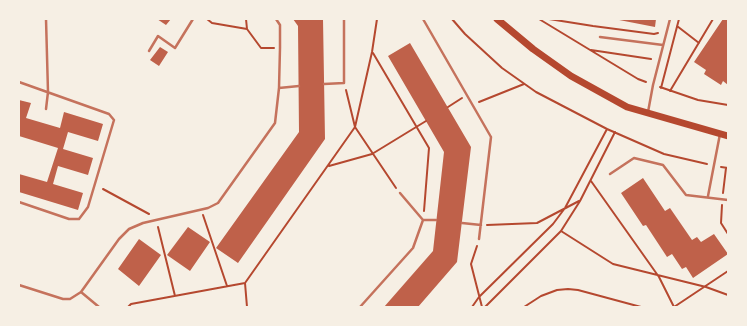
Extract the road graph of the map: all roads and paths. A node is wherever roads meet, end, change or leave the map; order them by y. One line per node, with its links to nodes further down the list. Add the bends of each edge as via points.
1 (46, 19): 38 (lane)
2 (193, 19): 26 (lane, via 175,48 158,36)
3 (207, 19): 17 (path)
4 (214, 19): 17 (path)
5 (246, 19): 19 (path)
6 (276, 19): 24 (lane, via 280,24)
7 (344, 19): 30 (lane)
8 (377, 19): 27 (path)
9 (423, 19): 39 (lane)
10 (452, 19): 32 (path, via 502,68)
11 (497, 19): 44 (main road, via 533,50 571,76 627,107)
12 (539, 19): 25 (path)
13 (549, 19): 20 (path, via 654,34)
14 (670, 19): 23 (lane)
15 (679, 19): 18 (path)
16 (713, 19): 22 (path)
17 (212, 23): 19 (path)
18 (678, 26): 22 (path); 36 (path)
19 (247, 29): 24 (path, via 261,48)
20 (659, 32)
21 (600, 37): 23 (lane)
22 (700, 43): 37 (path)
23 (663, 45): 33 (lane)
24 (280, 48): 35 (lane)
25 (588, 50): 28 (path); 33 (path)
26 (149, 51)
27 (372, 52): 46 (path); 47 (path)
28 (651, 59)
29 (19, 82): 38 (lane)
30 (344, 83): 31 (lane); 46 (path)
31 (324, 84)
32 (524, 84): 41 (path); 48 (path)
33 (653, 85): 36 (path); 44 (lane)
34 (299, 86): 35 (lane)
35 (279, 88): 66 (lane, via 275,123 218,203)
36 (661, 88): 37 (path)
37 (670, 91): 40 (path, via 698,100)
38 (48, 92): 43 (lane); 63 (lane, via 109,114 114,120 88,208 79,219 69,219)
39 (467, 95): 41 (lane); 42 (path)
40 (728, 104)
41 (473, 105): 71 (lane, via 491,137)
42 (448, 107)
43 (46, 109)
44 (648, 114): 50 (main road)
45 (426, 121): 47 (path)
46 (355, 127): 52 (path); 53 (path)
47 (417, 127): 52 (path); 68 (path, via 429,148)
48 (607, 129): 49 (path); 64 (path)
49 (615, 132): 54 (path, via 664,154); 57 (path)
50 (720, 134): 51 (main road); 54 (lane)
51 (728, 136)
52 (372, 154): 53 (path); 59 (path)
53 (327, 166): 76 (path)
54 (713, 166): 55 (path); 60 (lane)
55 (728, 168)
56 (610, 174): 60 (lane, via 634,158 663,165 686,195)
57 (591, 181): 62 (path); 75 (path)
58 (103, 189): 65 (path)
59 (400, 193): 68 (lane)
60 (708, 196): 61 (lane)
61 (728, 200)
62 (580, 201): 64 (path); 72 (path)
63 (19, 202)
64 (565, 208): 71 (path, via 537,223); 83 (path)
65 (142, 209)
66 (201, 210): 67 (lane); 78 (path)
67 (157, 220): 80 (lane, via 129,229); 82 (path)
68 (423, 220): 69 (lane); 87 (lane, via 413,248)
69 (436, 220)
70 (462, 223): 71 (lane)
71 (481, 225): 73 (lane)
72 (561, 231): 75 (path, via 613,264); 90 (path)
73 (479, 239): 83 (path, via 471,264)
74 (728, 271): 79 (path)
75 (659, 277): 79 (path); 93 (path)
76 (245, 283): 78 (path); 86 (path)
77 (19, 285): 80 (lane, via 63,299 70,299)
78 (227, 286): 82 (path)
79 (706, 287): 81 (path); 93 (path)
80 (81, 292): 84 (lane)
81 (728, 295)
82 (175, 296): 85 (path, via 131,304)
83 (479, 297): 88 (path); 89 (path)
84 (98, 307)
85 (128, 307)
86 (247, 307)
87 (360, 307)
88 (472, 307)
89 (482, 307)
90 (485, 307)
91 (524, 307): 92 (path, via 541,296 568,289)
92 (641, 307)
93 (674, 307)

